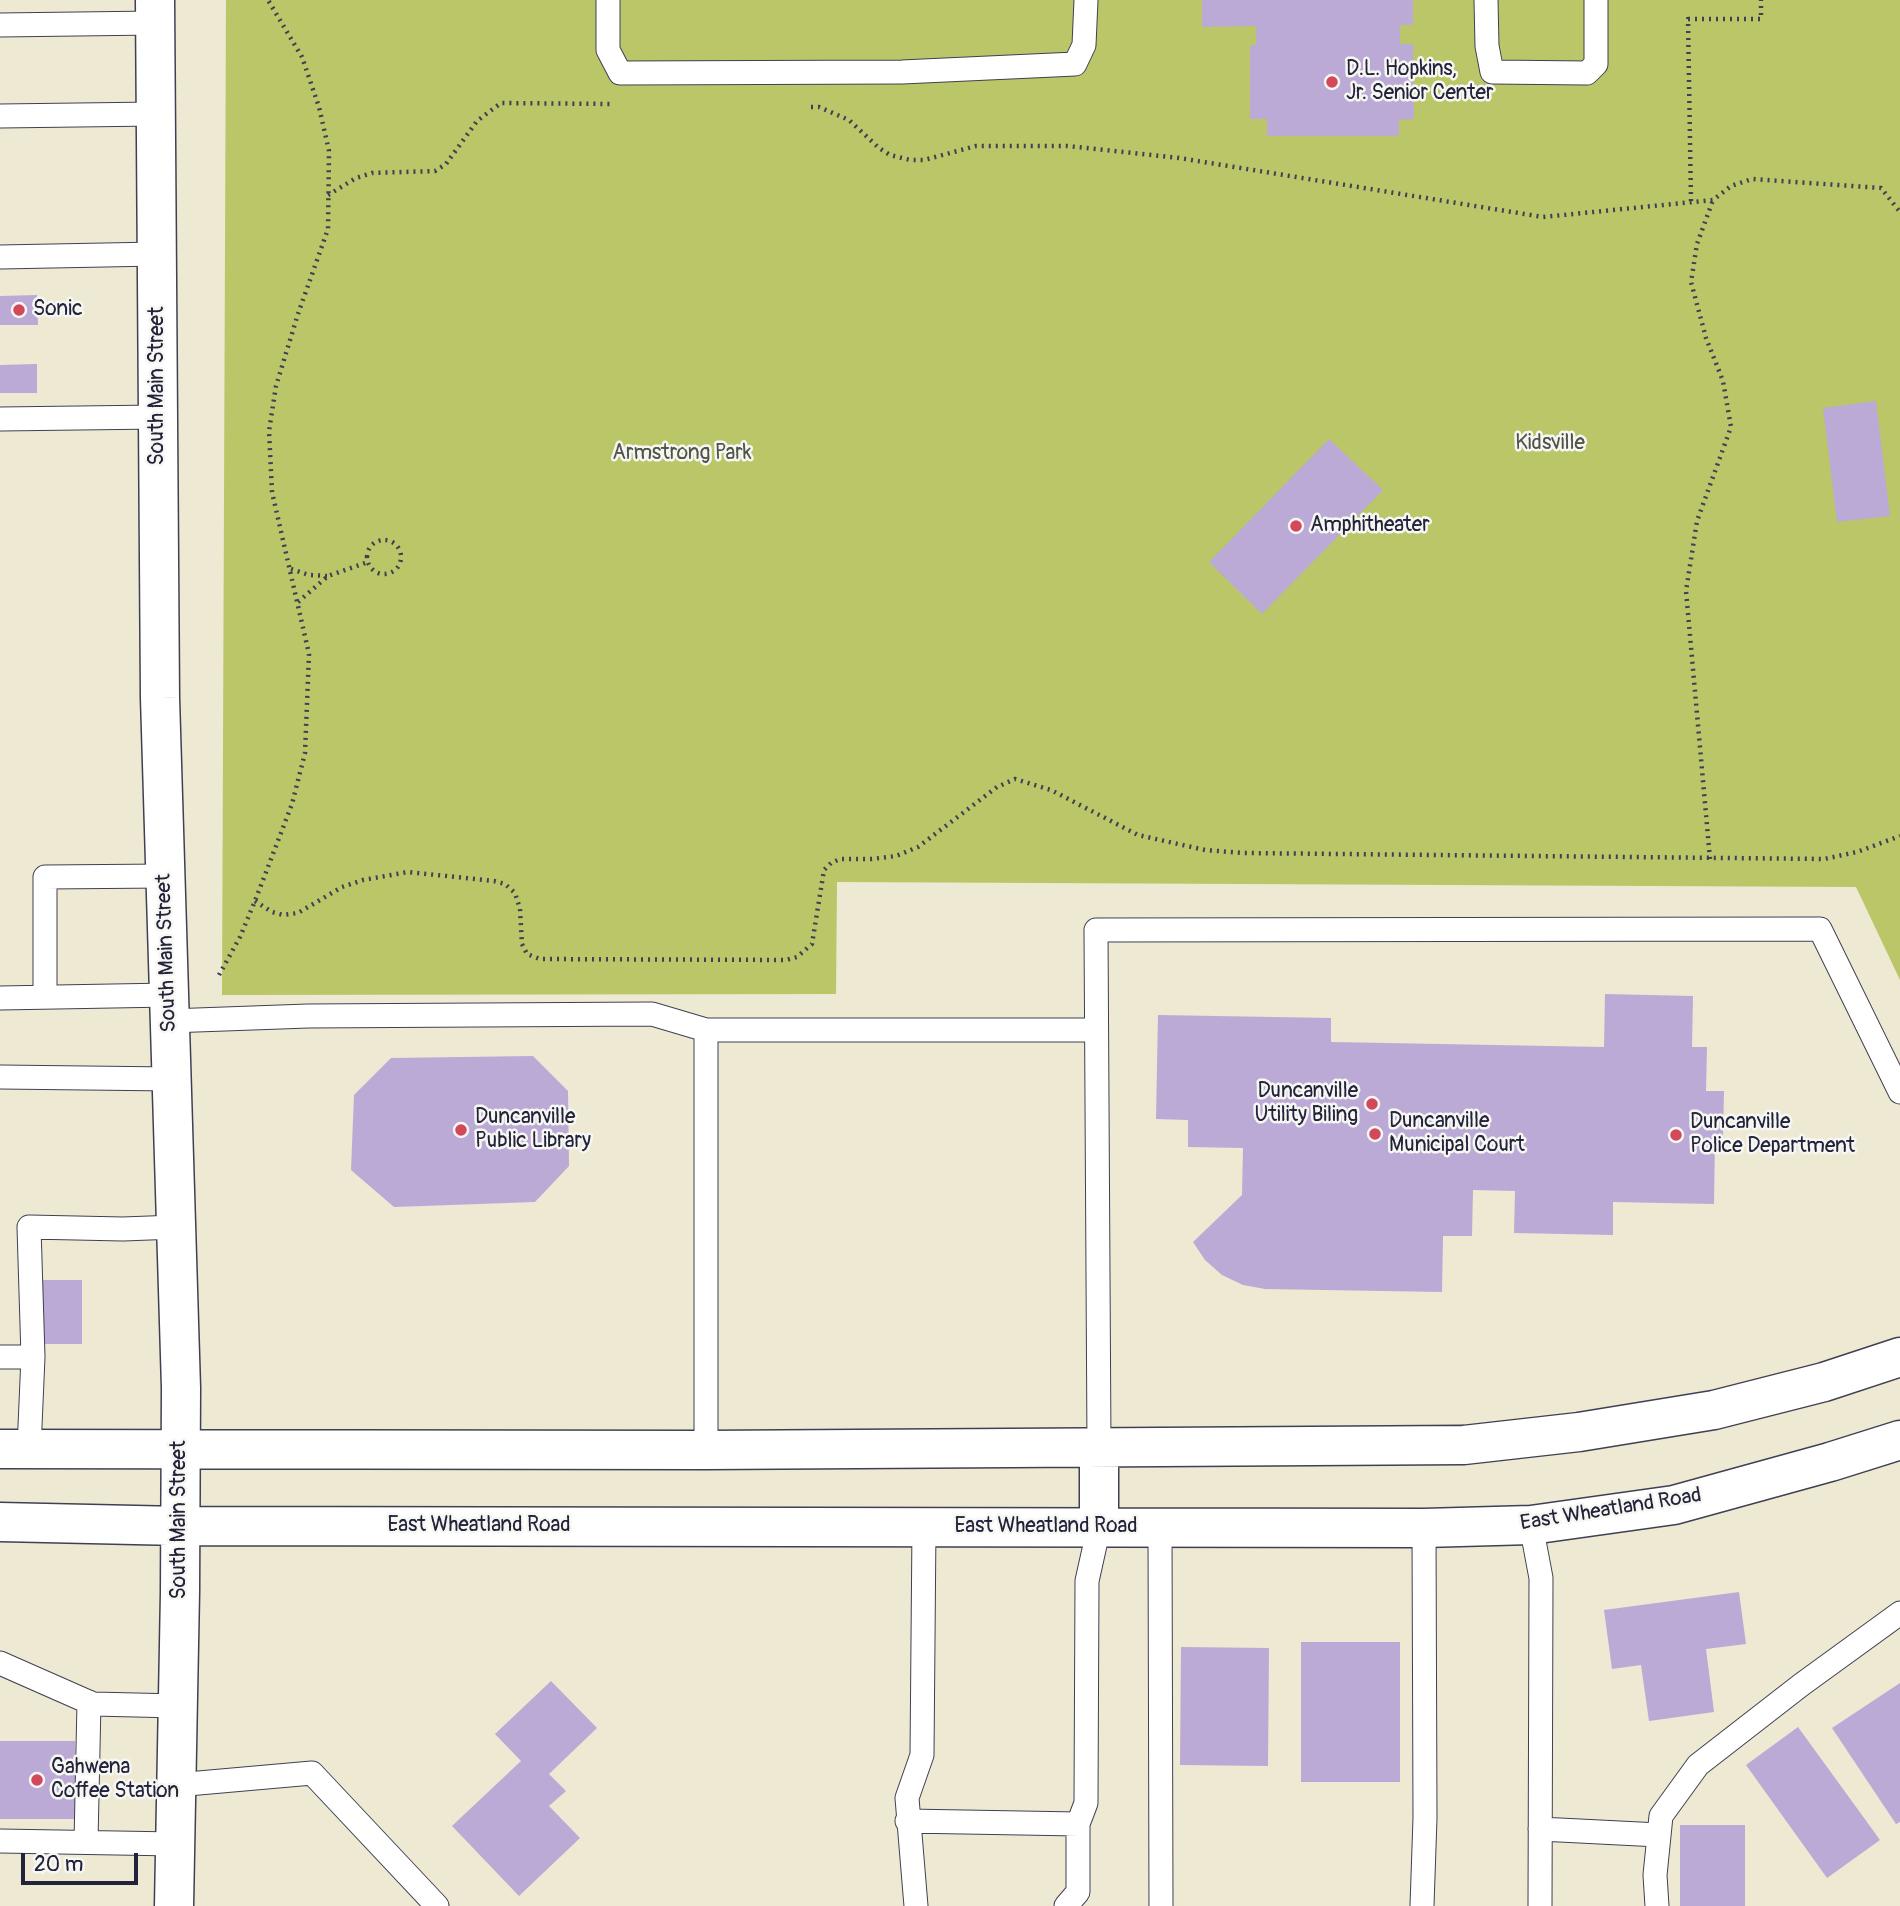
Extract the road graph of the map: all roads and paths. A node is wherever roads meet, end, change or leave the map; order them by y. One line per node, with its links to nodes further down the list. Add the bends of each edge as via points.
1 (268, 0): 13 (path, via 302,57 319,107 329,151)
2 (608, 0): 3 (lane, via 608,50 620,73 902,72 1075,64 1084,45)
3 (1086, 0)
4 (1486, 0): 5 (lane, via 1492,72 1587,73 1596,64)
5 (1596, 0)
6 (1761, 0): 15 (path, via 1761,19 1688,19)
7 (155, 11): 8 (lane); 11 (main road, South Main Street)
8 (0, 25)
9 (612, 104): 13 (path, via 501,103 477,121 446,164 435,170 372,173)
10 (805, 107): 15 (path, via 819,107 849,120 879,148 910,159 924,160 976,146 1067,146 1179,158 1543,217)
11 (156, 114): 12 (lane); 17 (main road, South Main Street)
12 (0, 116)
13 (328, 195): 22 (path, via 328,229 276,386 269,432 272,492)
14 (1713, 200): 15 (path); 16 (path, via 1731,186 1752,179 1804,182 1881,188); 26 (path, via 1697,244 1691,282 1723,381 1731,427 1697,521 1686,591)
15 (1691, 201)
16 (1900, 212)
17 (157, 254): 18 (lane); 19 (main road, South Main Street)
18 (0, 257)
19 (158, 416): 20 (lane); 27 (main road, South Main Street)
20 (0, 419)
21 (368, 562): 21 (path, via 367,553 378,541 386,540 399,549 400,564 387,574 372,569); 23 (path)
22 (290, 569): 23 (path); 24 (path)
23 (328, 576): 24 (path)
24 (298, 602): 28 (path, via 309,654 305,753 292,804)
25 (1900, 836): 26 (path, via 1824,859)
26 (1710, 859): 28 (path, via 1205,850 1138,835 1051,790 1015,779 997,787 918,846 896,856 831,863 824,870 812,944 786,960 540,958 527,954 522,944 515,893 494,881 408,872 342,887 298,913 283,915)
27 (165, 876): 30 (lane, via 45,877); 32 (main road, South Main Street)
28 (255, 901): 29 (path)
29 (219, 975)
30 (45, 997): 31 (lane); 32 (lane)
31 (0, 998)
32 (169, 1008): 33 (lane, via 307,1016 652,1014); 36 (main road, South Main Street)
33 (706, 1030): 34 (lane); 46 (lane)
34 (1096, 1030): 37 (lane, via 1096,930 1820,929); 43 (lane)
35 (0, 1077): 36 (lane)
36 (172, 1079): 38 (main road, South Main Street)
37 (1900, 1092)
38 (176, 1227): 40 (lane, via 29,1227); 45 (main road, South Main Street)
39 (0, 1357): 40 (lane)
40 (33, 1357): 44 (lane)
41 (1900, 1357): 43 (main road, via 1714,1410 1465,1445)
42 (1900, 1440): 48 (main road, East Wheatland Road, via 1674,1505)
43 (1098, 1446): 46 (main road); 51 (main road)
44 (15, 1449): 45 (main road)
45 (180, 1449): 46 (main road); 49 (main road, South Main Street)
46 (706, 1450)
47 (0, 1522): 49 (main road, East Wheatland Road)
48 (1531, 1525): 53 (main road, East Wheatland Road); 61 (lane, via 1541,1578)
49 (180, 1526): 50 (main road, East Wheatland Road); 57 (main road, South Main Street)
50 (924, 1526): 51 (main road, East Wheatland Road); 59 (lane, via 922,1755 907,1798)
51 (1098, 1527): 52 (main road, East Wheatland Road); 60 (lane, via 1087,1581 1086,1803)
52 (1160, 1527): 53 (main road, East Wheatland Road); 70 (lane)
53 (1424, 1528): 71 (lane)
54 (1900, 1613): 62 (lane, via 1698,1765 1661,1816)
55 (0, 1663): 56 (lane)
56 (89, 1702): 57 (lane); 64 (lane)
57 (178, 1706): 58 (main road, South Main Street)
58 (176, 1785): 65 (main road, South Main Street); 67 (lane, via 312,1773)
59 (907, 1821): 60 (lane); 68 (lane)
60 (1078, 1824): 69 (lane, via 1078,1892)
61 (1540, 1829): 62 (lane); 72 (lane)
62 (1659, 1835): 73 (lane)
63 (0, 1841): 64 (lane)
64 (86, 1842): 65 (lane)
65 (175, 1844): 66 (main road, South Main Street)
66 (174, 1906)
67 (437, 1906)
68 (916, 1906)
69 (1066, 1906)
70 (1161, 1906)
71 (1422, 1906)
72 (1539, 1906)
73 (1657, 1906)

